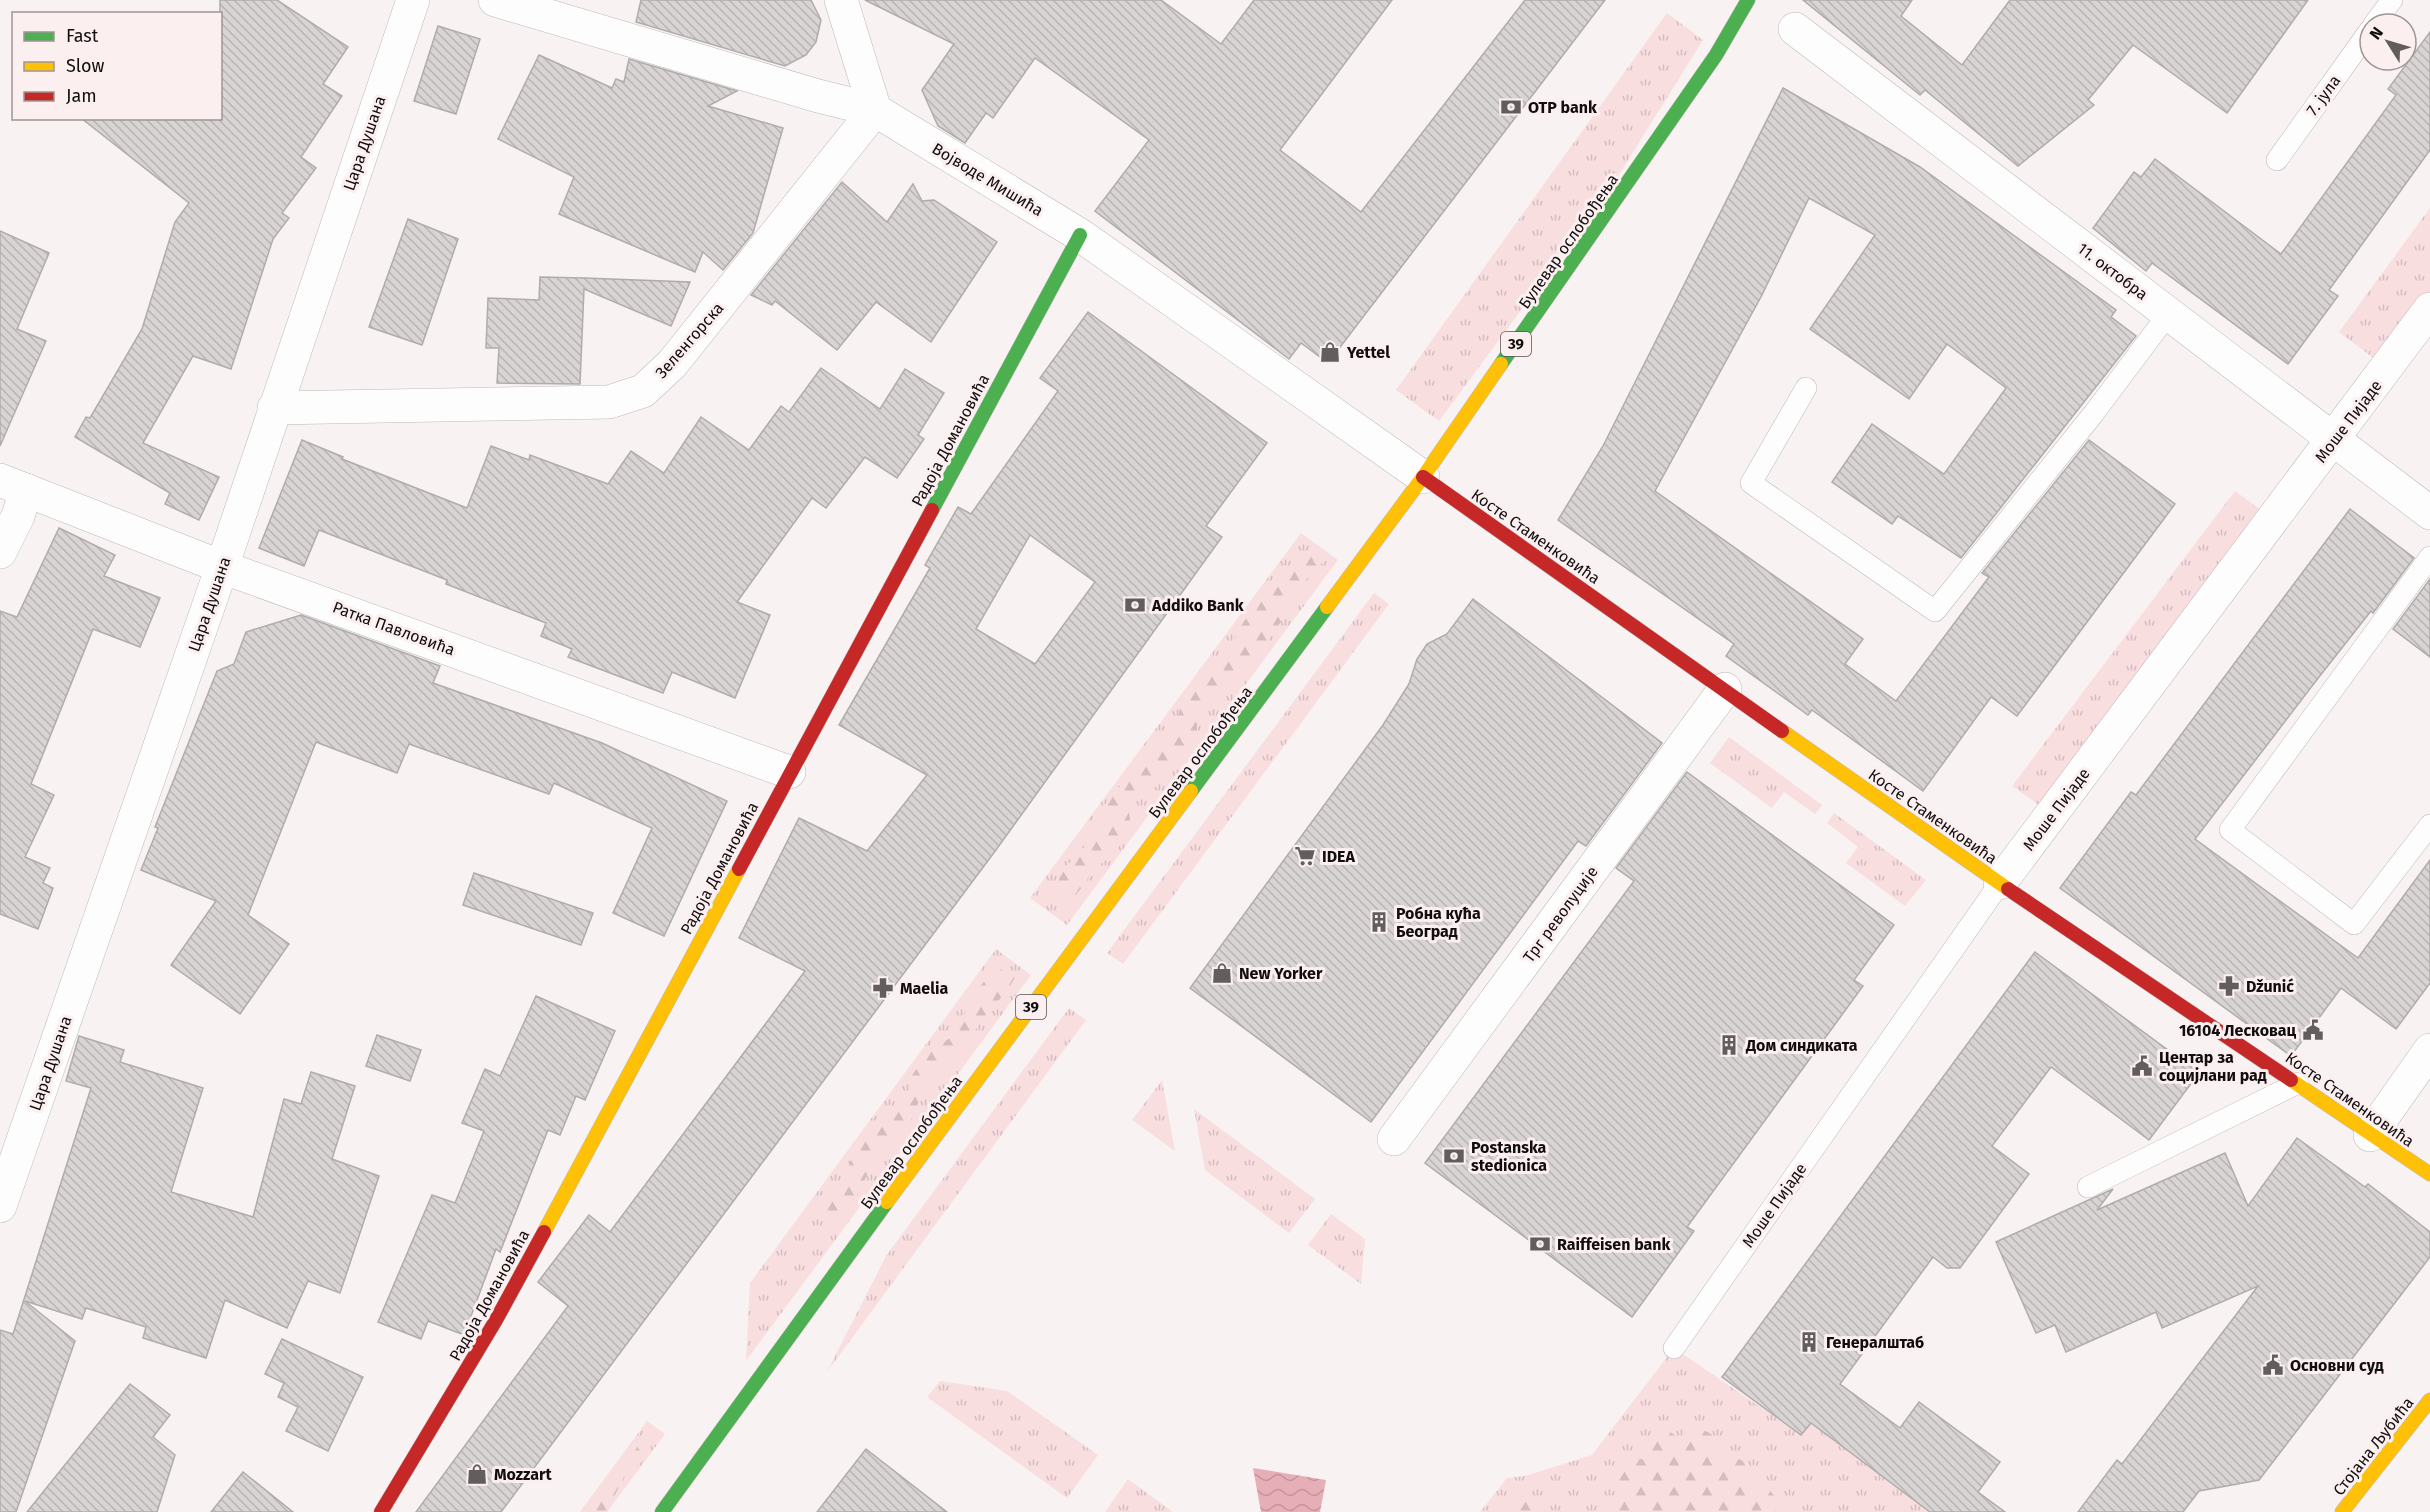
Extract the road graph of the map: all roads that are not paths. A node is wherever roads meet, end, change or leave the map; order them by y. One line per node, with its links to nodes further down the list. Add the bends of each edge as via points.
1 (413, 0): 13 (street, Цара Душана)
2 (495, 0): 7 (street, Војводе Мишића)
3 (841, 0): 7 (street)
4 (1748, 0): 15 (street, Булевар ослобођења / 39, via 1702,75)
5 (1795, 29): 11 (street, 11. октобра)
6 (2358, 47): 8 (lane, 7. јула)
7 (875, 110): 9 (street, Војводе Мишића); 13 (street, Зеленгорска, via 672,364 643,391 609,402)
8 (2277, 160)
9 (1080, 235): 15 (street, Војводе Мишића); 22 (street, Радоја Домановића)
10 (2430, 309): 14 (street, Моше Пијаде)
11 (2169, 313): 12 (lane, via 1935,612 1751,483); 14 (street, 11. октобра)
12 (1806, 388)
13 (274, 408): 20 (street, Цара Душана)
14 (2334, 439): 17 (street, 11. октобра); 24 (street, Моше Пијаде)
15 (1423, 477): 21 (street, Косте Стаменковића); 35 (street, Булевар ослобођења / 39)
16 (13, 485): 18 (street, via 18,516); 20 (street, Ратка Павловића)
17 (2430, 513)
18 (0, 552)
19 (2430, 556): 23 (lane, via 2230,830 2354,924)
20 (222, 567): 22 (street, Ратка Павловића); 31 (street, Цара Душана)
21 (1725, 689): 24 (street, Косте Стаменковића); 28 (street, Трг револуције)
22 (789, 772): 34 (street, Радоја Домановића, via 496,1320)
23 (2430, 825)
24 (2001, 883): 26 (street, Косте Стаменковића); 32 (lane, Моше Пијаде)
25 (2430, 1050): 27 (street)
26 (2298, 1083): 27 (street, Косте Стаменковића); 30 (lane)
27 (2370, 1135): 29 (street, Косте Стаменковића)
28 (1394, 1139)
29 (2430, 1174)
30 (2088, 1187)
31 (0, 1206)
32 (1674, 1348)
33 (2430, 1400): 36 (street, Стојана Љубића)
34 (381, 1512)
35 (662, 1512)
36 (2342, 1512)

